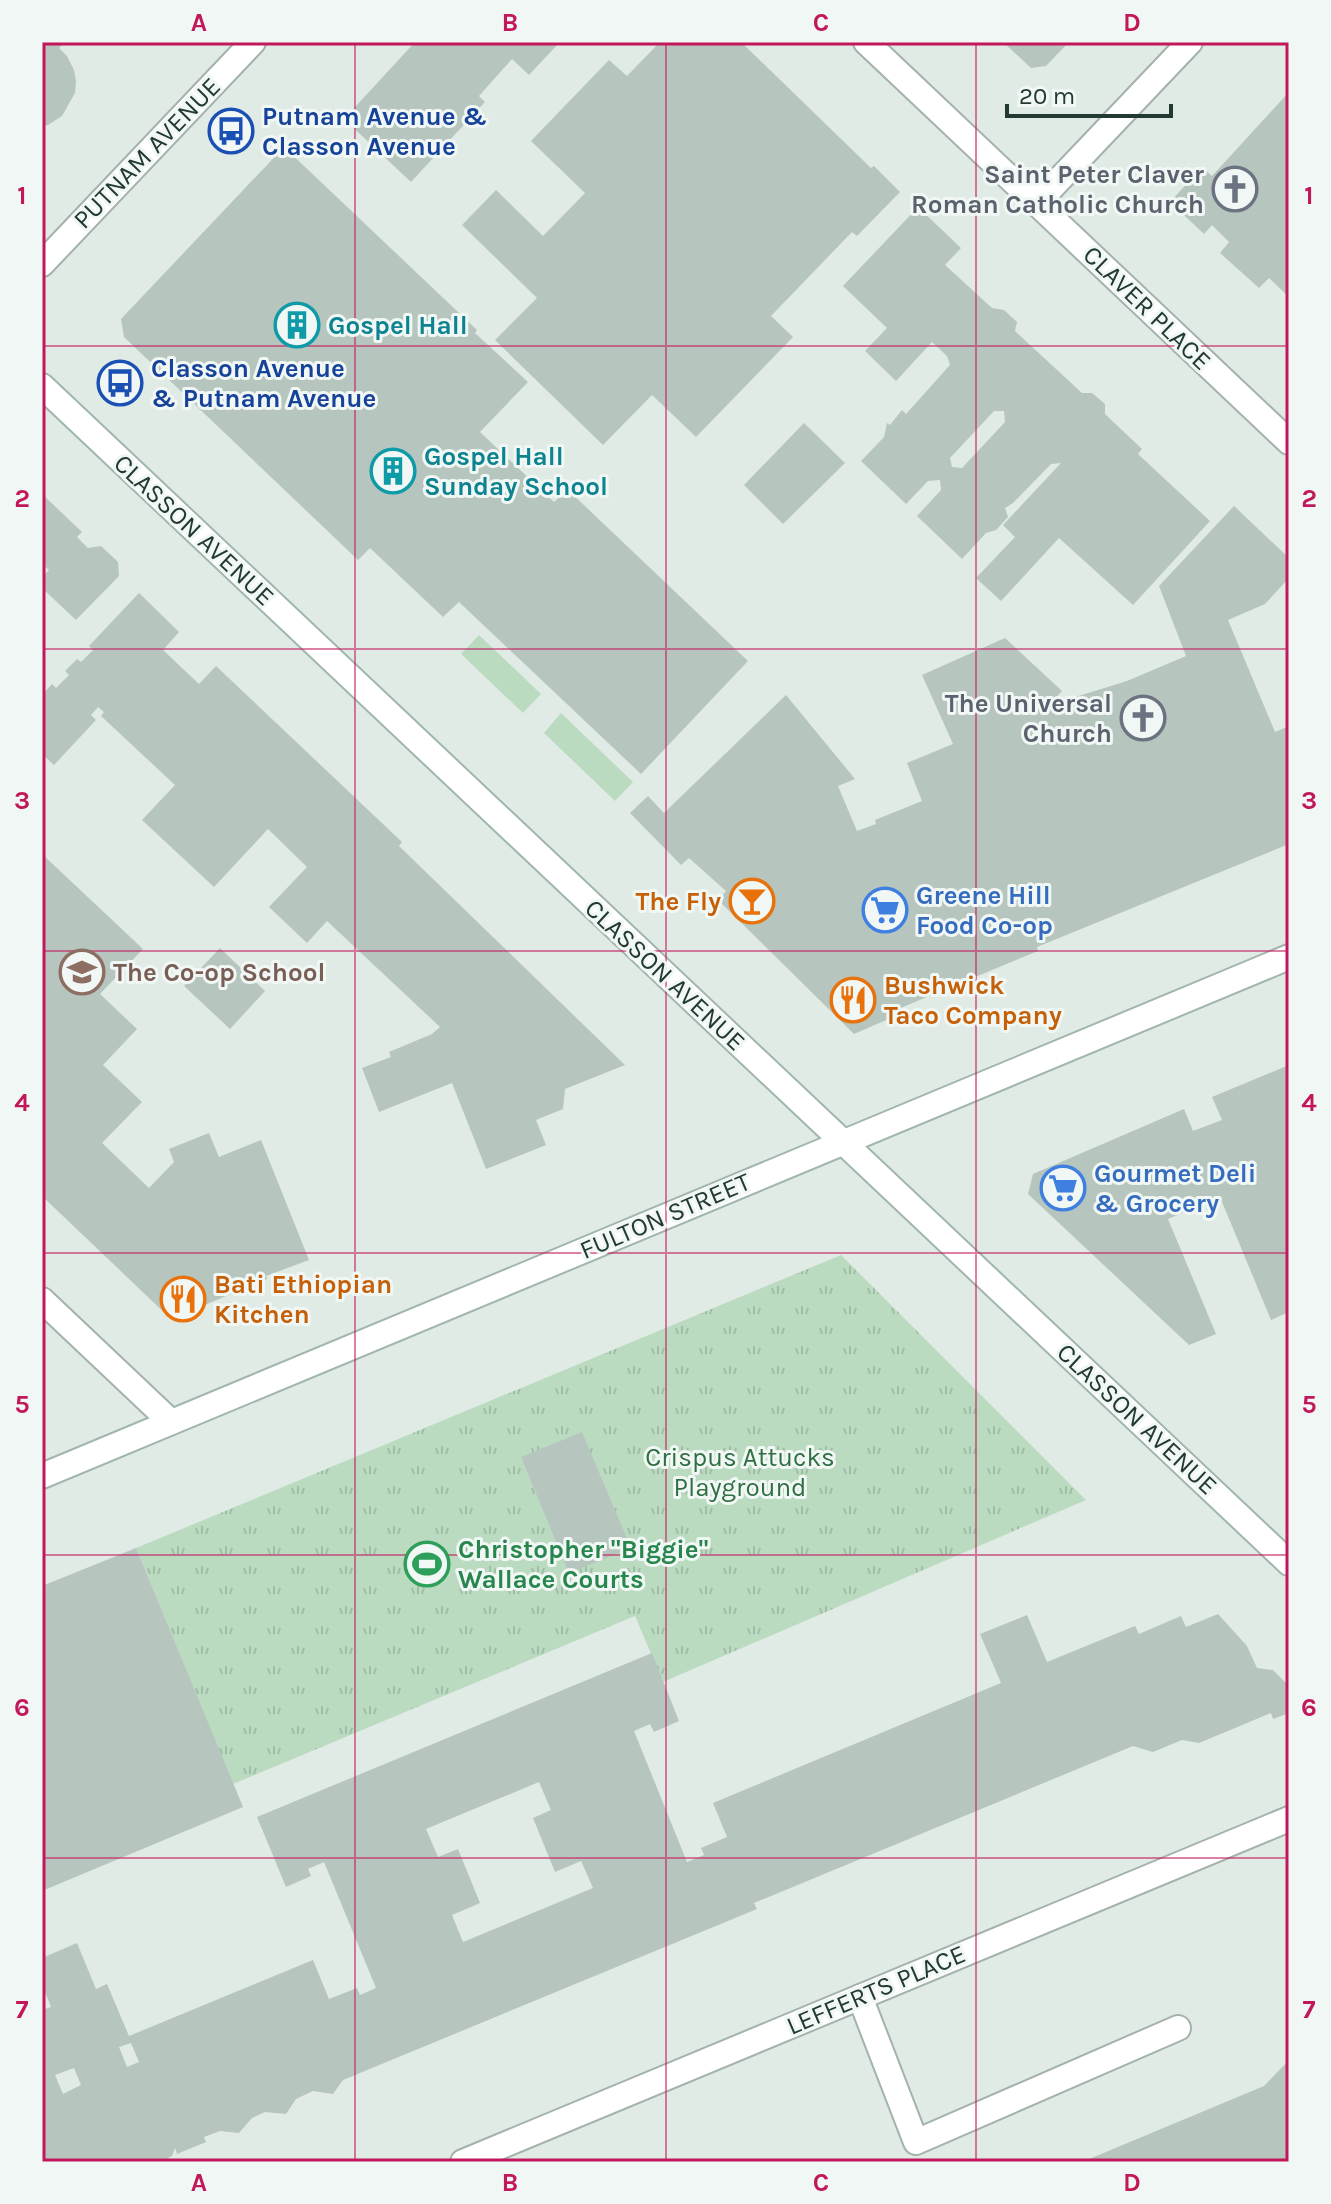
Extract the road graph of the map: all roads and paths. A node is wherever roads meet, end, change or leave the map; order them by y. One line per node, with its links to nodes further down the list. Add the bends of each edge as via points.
1 (253, 42): 5 (street, PUTNAM AVENUE)
2 (866, 42): 4 (street, CLAVER PLACE)
3 (1190, 42): 4 (street)
4 (1037, 203): 7 (street, CLAVER PLACE)
5 (42, 264)
6 (42, 386): 9 (street, CLASSON AVENUE)
7 (1289, 442)
8 (1289, 957): 9 (street, FULTON STREET)
9 (842, 1142): 11 (street, FULTON STREET); 13 (street, CLASSON AVENUE)
10 (42, 1300): 11 (street)
11 (171, 1422): 12 (street, FULTON STREET)
12 (42, 1476)
13 (1289, 1563)
14 (1289, 1819): 15 (street, LEFFERTS PLACE)
15 (860, 1997): 16 (street, via 916,2142); 17 (street, LEFFERTS PLACE)
16 (1178, 2028)
17 (463, 2162)

